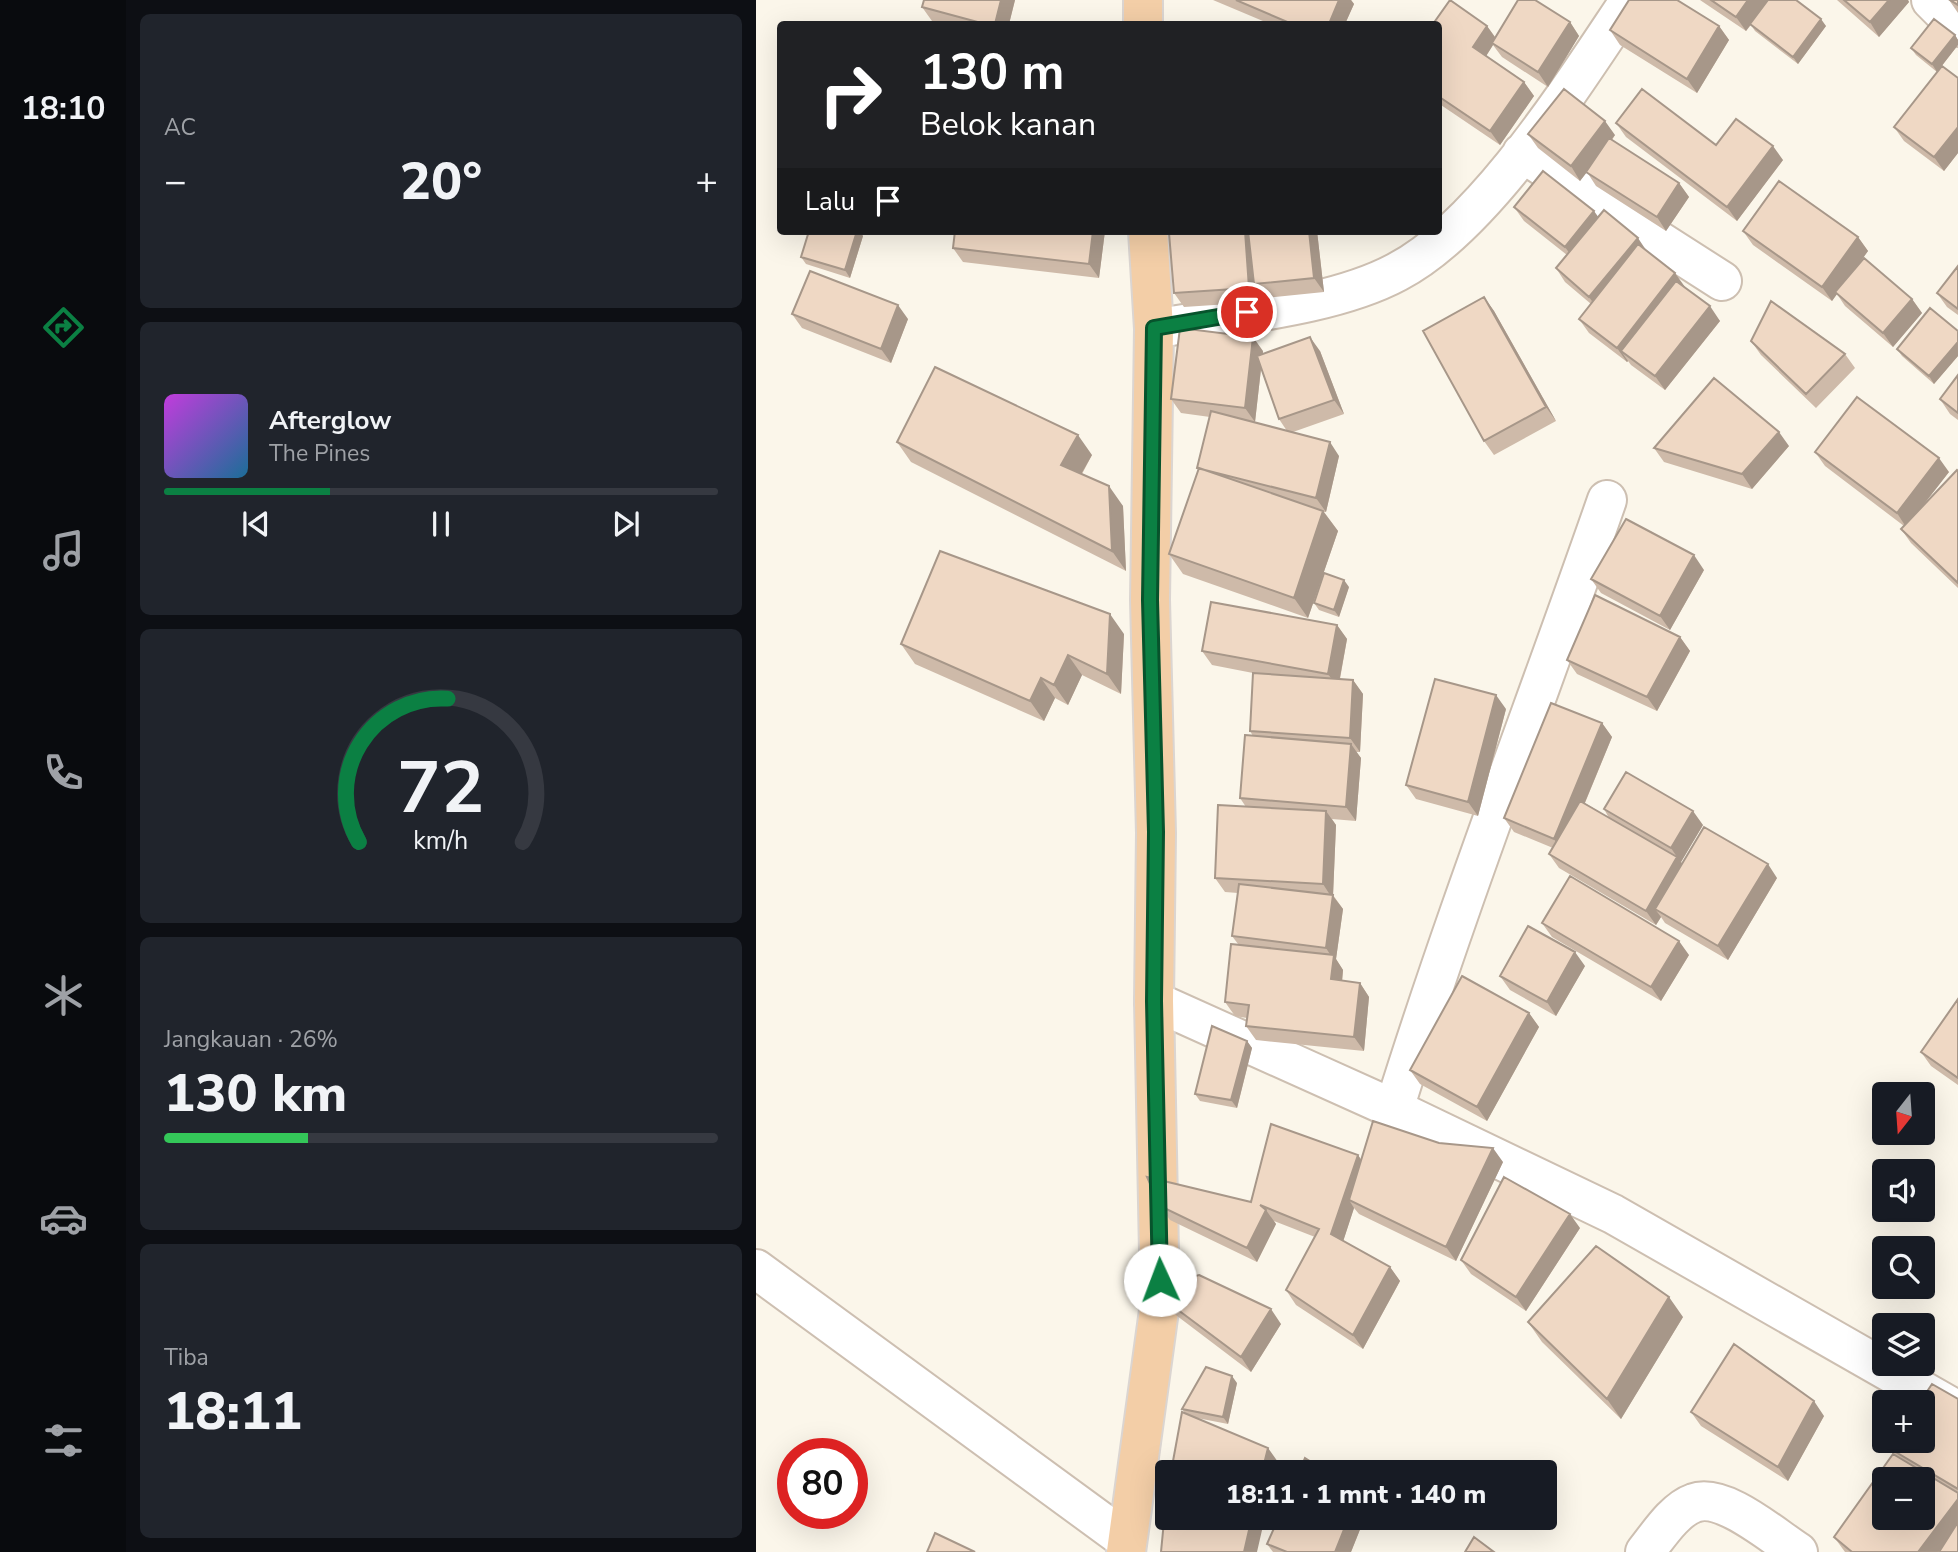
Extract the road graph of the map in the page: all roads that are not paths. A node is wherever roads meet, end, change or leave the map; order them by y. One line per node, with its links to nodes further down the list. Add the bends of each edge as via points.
1 (1143, 0): 4 (highway)
2 (1630, 0): 6 (street)
3 (1931, 0): 5 (street)
4 (1143, 21)
5 (1958, 27)
6 (1522, 153): 8 (street); 9 (street, via 1435,248 1396,273 1335,295)
7 (1148, 235): 9 (highway)
8 (1722, 281)
9 (1154, 328): 11 (highway, via 1150,600 1156,832)
10 (1607, 500): 12 (street, via 1473,866)
11 (1154, 1001): 12 (street); 15 (highway, via 1160,1303)
12 (1394, 1110): 14 (street, via 1635,1226)
13 (756, 1269): 15 (street)
14 (1958, 1411)
15 (1126, 1546)
16 (1645, 1552): 17 (street, via 1675,1517 1692,1503 1708,1500 1728,1506)
17 (1798, 1552)

